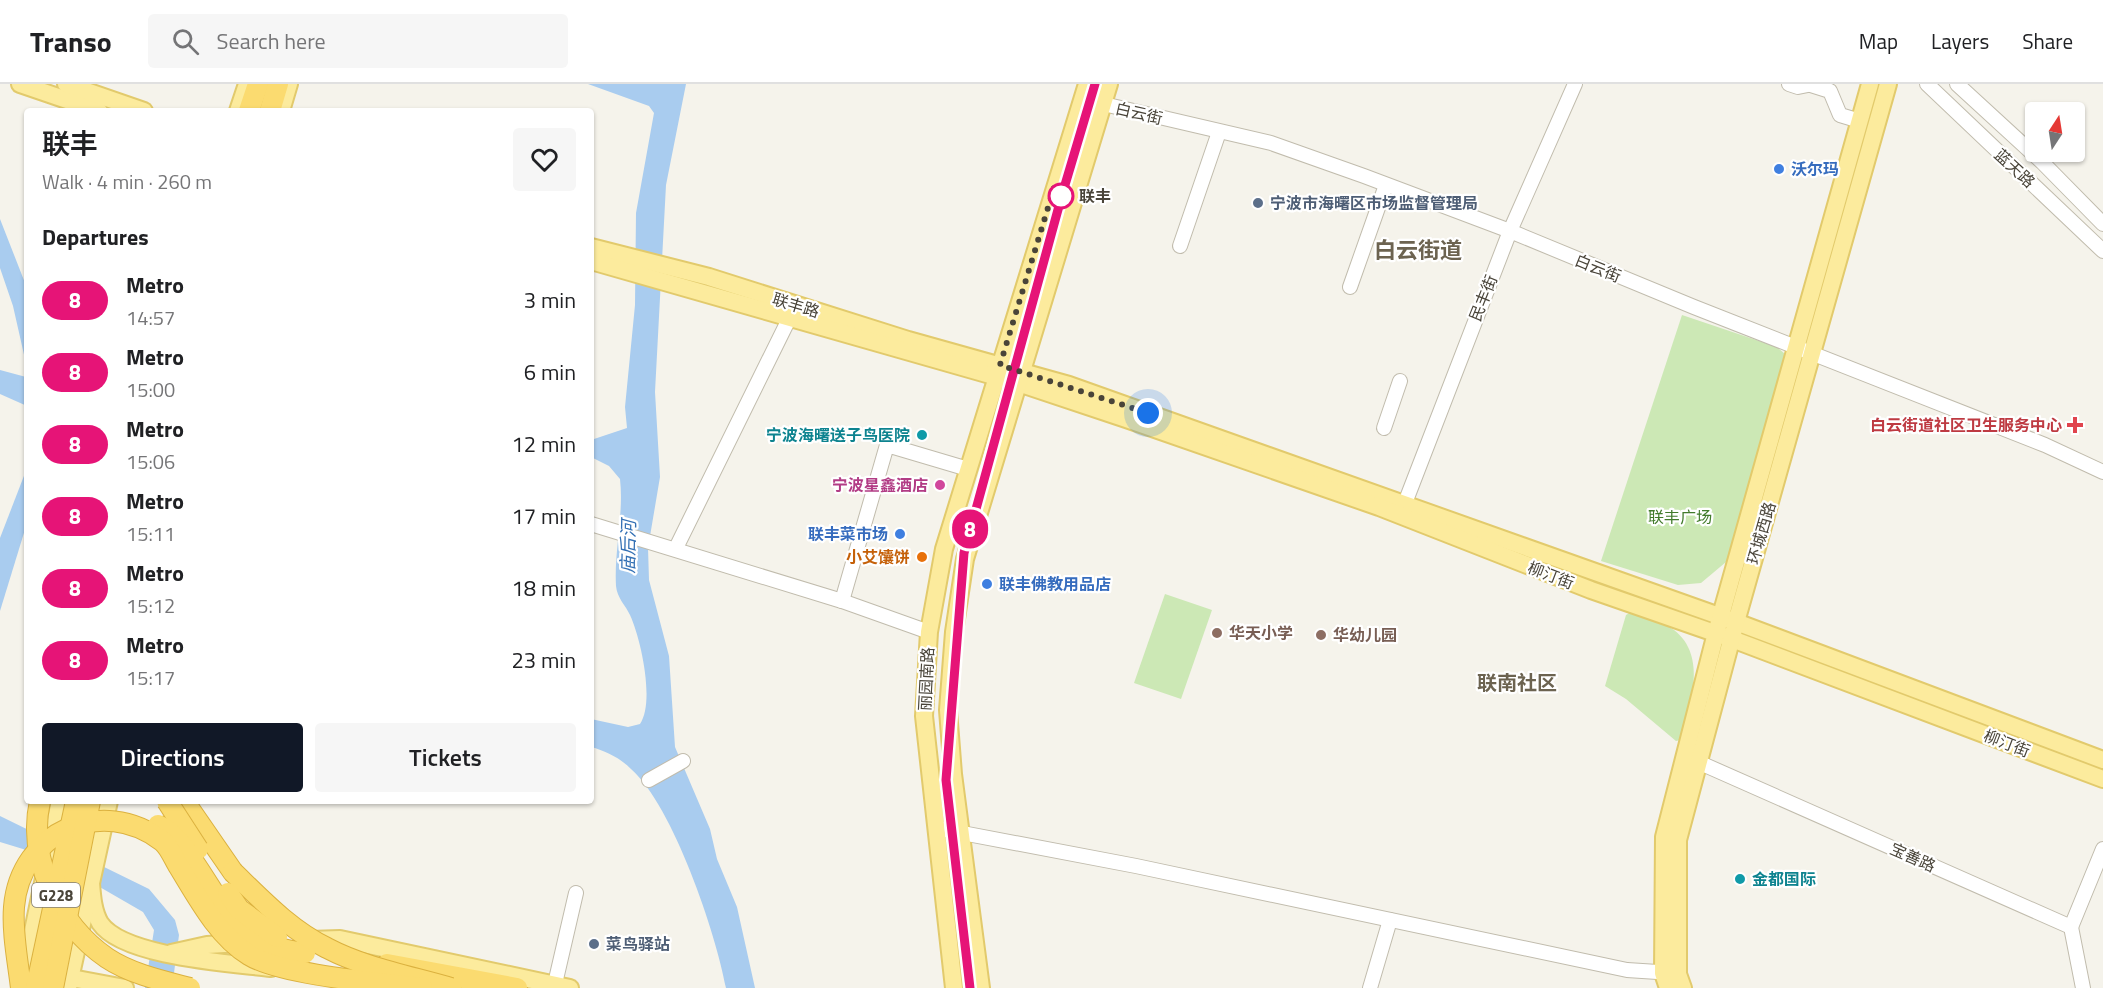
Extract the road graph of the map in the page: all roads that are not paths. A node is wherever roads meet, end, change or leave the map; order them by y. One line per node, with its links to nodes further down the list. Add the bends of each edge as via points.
1 (20, 84): 17 (main road)
2 (66, 84): 18 (main road)
3 (247, 84): 19 (main road)
4 (258, 84): 20 (highway)
5 (278, 84): 21 (highway)
6 (290, 84): 22 (main road)
7 (1109, 84): 16 (main road, 丽园南路)
8 (1575, 84): 27 (street, 民丰街)
9 (1789, 84): 14 (street)
10 (1870, 84): 23 (main road, 环城西路)
11 (1888, 84): 34 (main road, 环城西路)
12 (1927, 84): 29 (street, 蓝天路)
13 (1957, 84): 26 (street, 蓝天路)
14 (1812, 85): 23 (street, via 1830,91 1840,115)
15 (1084, 92): 16 (street, 白云街); 35 (main road, 丽园南路)
16 (1102, 105): 24 (street, 白云街); 36 (main road, 丽园南路)
17 (90, 108)
18 (135, 108)
19 (239, 108)
20 (250, 108)
21 (271, 108)
22 (281, 108)
23 (1860, 121): 34 (main road, 环城西路)
24 (1219, 132): 25 (street, 白云街, via 1270,143); 28 (street)
25 (1386, 185): 27 (street, 白云街); 32 (street)
26 (2103, 224)
27 (1510, 231): 34 (street, 白云街); 41 (street, 民丰街)
28 (1180, 246)
29 (2103, 251)
30 (594, 255): 35 (main road, 联丰路, via 709,277)
31 (594, 255): 33 (main road, 联丰路)
32 (1350, 287)
33 (789, 319): 35 (main road, 联丰路); 43 (street)
34 (1804, 350): 40 (street, 白云街, via 2045,445); 45 (main road, 环城西路)
35 (998, 371): 36 (main road, 柳汀街); 39 (main road, 丽园南路)
36 (1019, 377): 41 (main road, 柳汀街); 63 (main road, 丽园南路, via 965,559 954,632 948,710)
37 (1400, 381): 38 (street)
38 (1384, 428)
39 (968, 469): 44 (street, via 886,445); 46 (main road, 丽园南路, via 944,549)
40 (2103, 472)
41 (1401, 508): 45 (main road, 柳汀街); 47 (main road, 柳汀街, via 1591,590)
42 (594, 525): 43 (street)
43 (678, 549): 44 (street)
44 (842, 601): 46 (street)
45 (1729, 620): 47 (main road, 环城西路); 48 (main road, 环城西路); 49 (main road, 柳汀街)
46 (929, 632): 62 (main road, 丽园南路, via 924,716)
47 (1716, 633): 48 (main road, 柳汀街); 73 (main road, 环城西路, via 1664,837)
48 (1732, 639): 51 (main road, 环城西路); 52 (main road, 柳汀街)
49 (2103, 760)
50 (683, 761): 53 (street)
51 (1698, 762): 68 (street, 宝善路); 73 (main road, 环城西路, via 1678,840)
52 (2103, 779)
53 (649, 780)
54 (40, 804): 79 (highway, bridge, via 38,854 58,905 74,927 108,959 152,978)
55 (60, 804): 61 (main road)
56 (75, 804): 75 (highway, G228, bridge)
57 (89, 804): 77 (highway, G228, bridge)
58 (108, 804): 65 (main road)
59 (169, 804): 71 (highway, bridge, via 239,909 264,930)
60 (186, 804): 82 (highway, bridge, via 233,872 283,919 326,948 368,965)
61 (64, 827): 71 (highway, bridge, via 101,812 141,817 162,827 180,842 237,927 284,951); 75 (main road, bridge, via 46,867); 75 (highway, bridge, via 45,842 24,872 14,905); 80 (highway, bridge, via 93,819 125,822 163,841 217,926 249,955 276,965)
62 (936, 828): 63 (street); 84 (main road, 丽园南路)
63 (961, 832): 67 (street); 85 (main road, 丽园南路)
64 (2103, 849): 68 (street)
65 (91, 882): 69 (main road); 70 (main road, via 101,923 118,937)
66 (576, 893): 76 (street)
67 (1390, 920): 73 (street); 86 (street)
68 (2071, 927): 87 (street)
69 (78, 942): 70 (main road, via 128,952); 74 (main road)
70 (145, 949): 72 (main road)
71 (305, 953): 83 (highway, bridge, via 416,968)
72 (176, 955): 76 (main road, via 207,945 340,939); 81 (main road)
73 (1673, 981)
74 (70, 982): 75 (main road); 78 (main road)
75 (26, 984)
76 (559, 987)
77 (53, 988)
78 (125, 988)
79 (190, 988)
80 (422, 988)
81 (429, 988)
82 (451, 988)
83 (517, 988)
84 (954, 988)
85 (981, 988)
86 (1370, 988)
87 (2083, 988)

